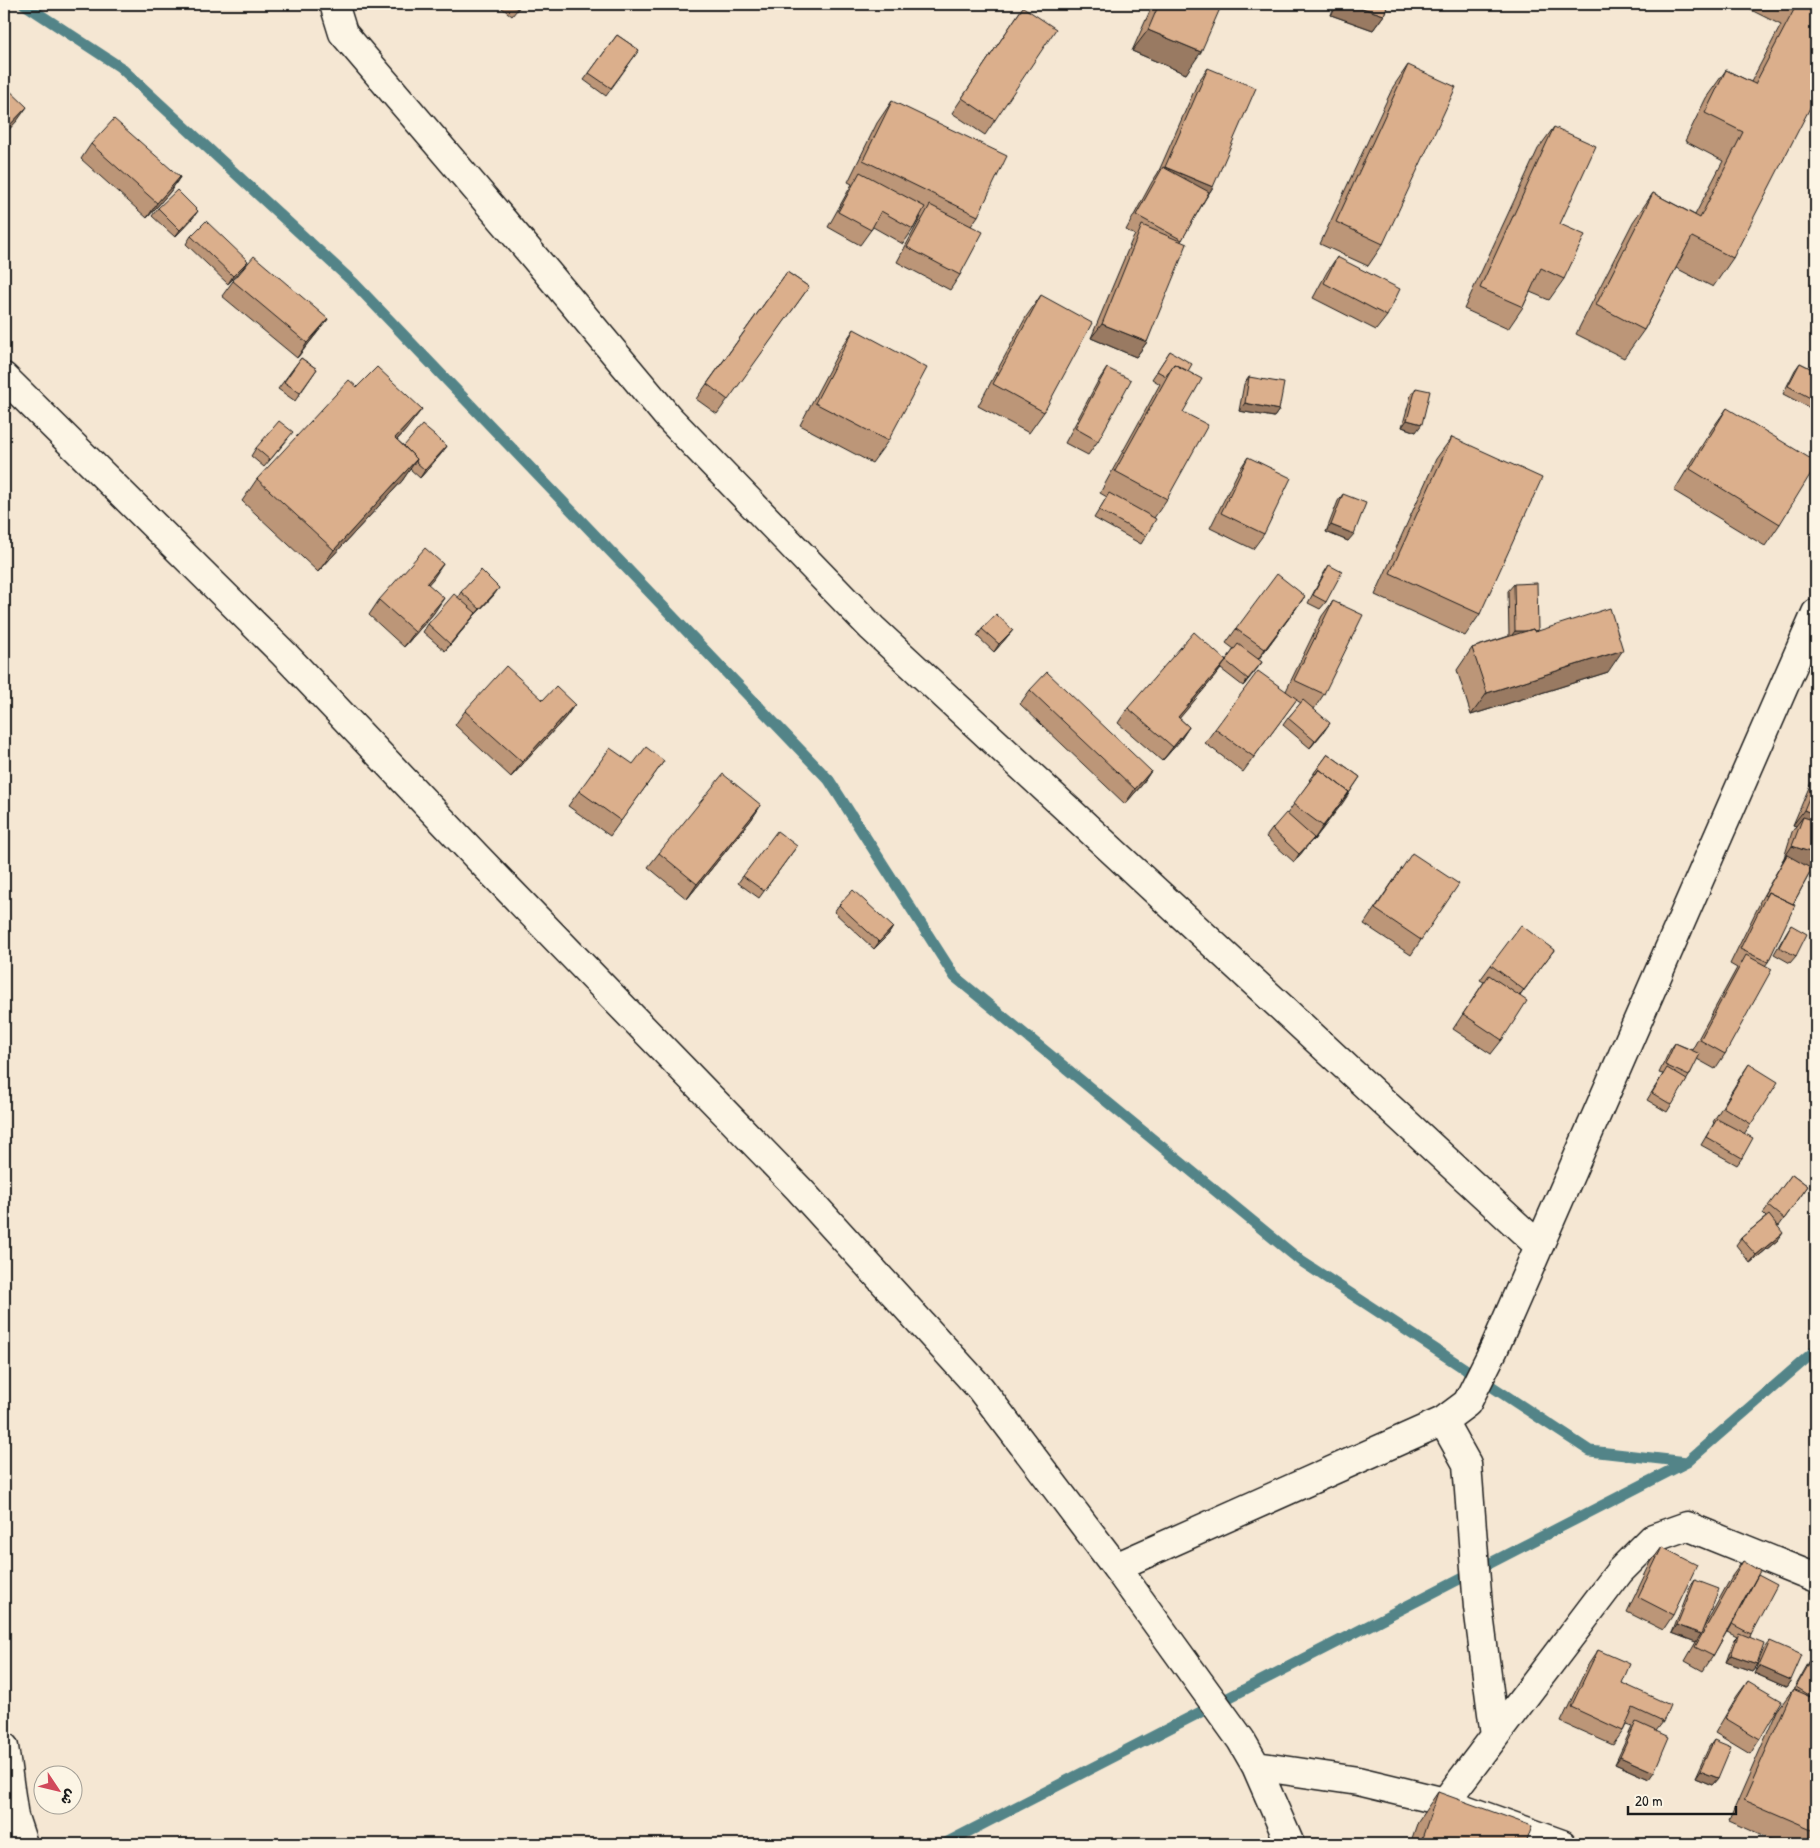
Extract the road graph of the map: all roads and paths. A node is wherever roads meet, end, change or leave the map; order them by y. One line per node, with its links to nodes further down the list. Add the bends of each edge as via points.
1 (334, 4): 4 (street, via 343,33 668,418 872,628)
2 (4, 377): 6 (street, via 284,654 799,1189 980,1388)
3 (1816, 613): 4 (street)
4 (1538, 1246): 5 (street, via 1467,1403)
5 (1443, 1421): 6 (street); 8 (street, via 1467,1464 1478,1606)
6 (1116, 1567): 10 (street)
7 (1816, 1578): 8 (street, via 1687,1526 1653,1538 1620,1571)
8 (1495, 1736): 11 (street)
9 (4, 1747): 12 (street, via 14,1816)
10 (1256, 1766): 11 (street, via 1358,1781); 13 (street)
11 (1445, 1802): 14 (street)
12 (23, 1844)
13 (1290, 1844)
14 (1562, 1844)

